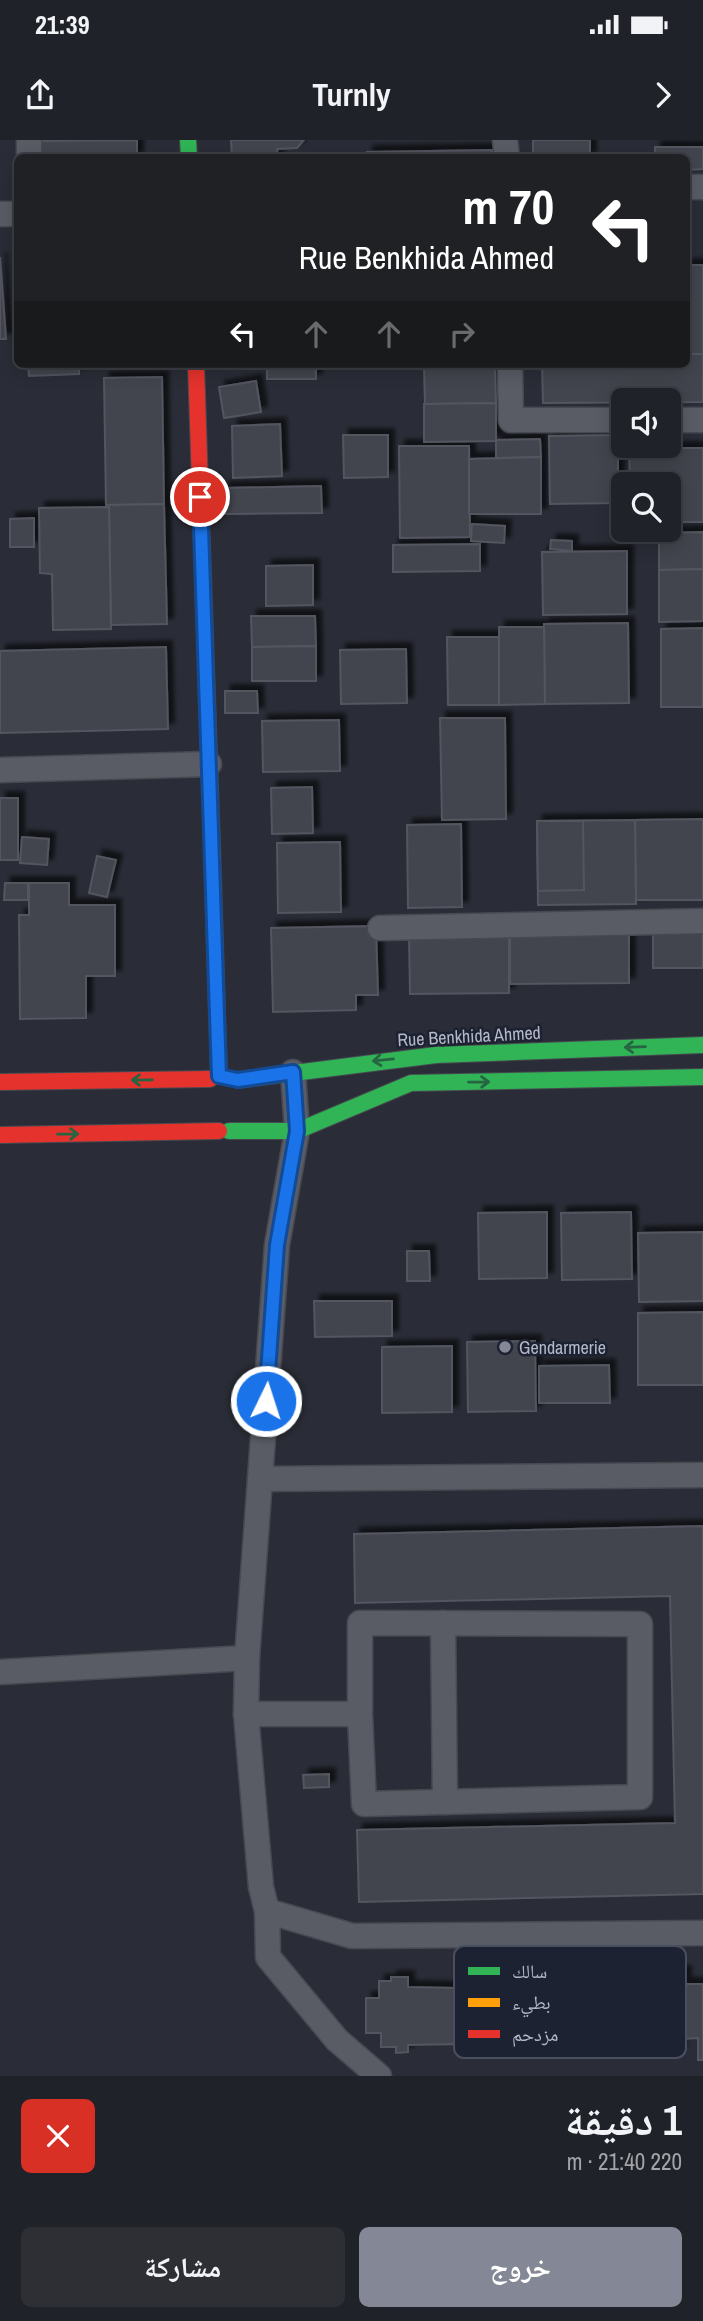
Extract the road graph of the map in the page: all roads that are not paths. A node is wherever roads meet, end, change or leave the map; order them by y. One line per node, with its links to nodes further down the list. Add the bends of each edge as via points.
1 (196, 368): 6 (main road)
2 (510, 368): 3 (street, via 511,420)
3 (611, 420)
4 (681, 420): 5 (street)
5 (703, 420)
6 (209, 764): 7 (street); 13 (main road)
7 (0, 770)
8 (703, 921): 9 (street)
9 (380, 928)
10 (703, 1045): 11 (main road, Rue Benkhida Ahmed, one-way to 11, via 436,1055)
11 (293, 1072): 14 (main road, Rue Benkhida Ahmed); 21 (street)
12 (703, 1077): 21 (main road, one-way to 12, via 411,1083)
13 (215, 1078): 14 (main road); 15 (main road, one-way to 15); 16 (main road)
14 (238, 1080): 17 (main road)
15 (0, 1082)
16 (198, 1094)
17 (250, 1094)
18 (198, 1113): 20 (main road, via 202,1122)
19 (250, 1113): 20 (main road, via 245,1122)
20 (224, 1131): 21 (main road); 22 (main road, one-way to 20)
21 (297, 1131): 24 (street, via 277,1245)
22 (0, 1135)
23 (703, 1475): 24 (street)
24 (260, 1479): 26 (street)
25 (443, 1623): 29 (street, via 360,1623); 30 (street); 30 (street, via 640,1624 640,1797)
26 (247, 1658): 27 (street); 28 (street)
27 (0, 1672)
28 (246, 1714): 29 (street); 31 (street, via 261,1888)
29 (360, 1714): 30 (street, via 364,1804)
30 (445, 1802)
31 (267, 1911): 32 (street, via 352,1936); 33 (street, via 268,1957 337,2040)
32 (703, 1933)
33 (379, 2076)

